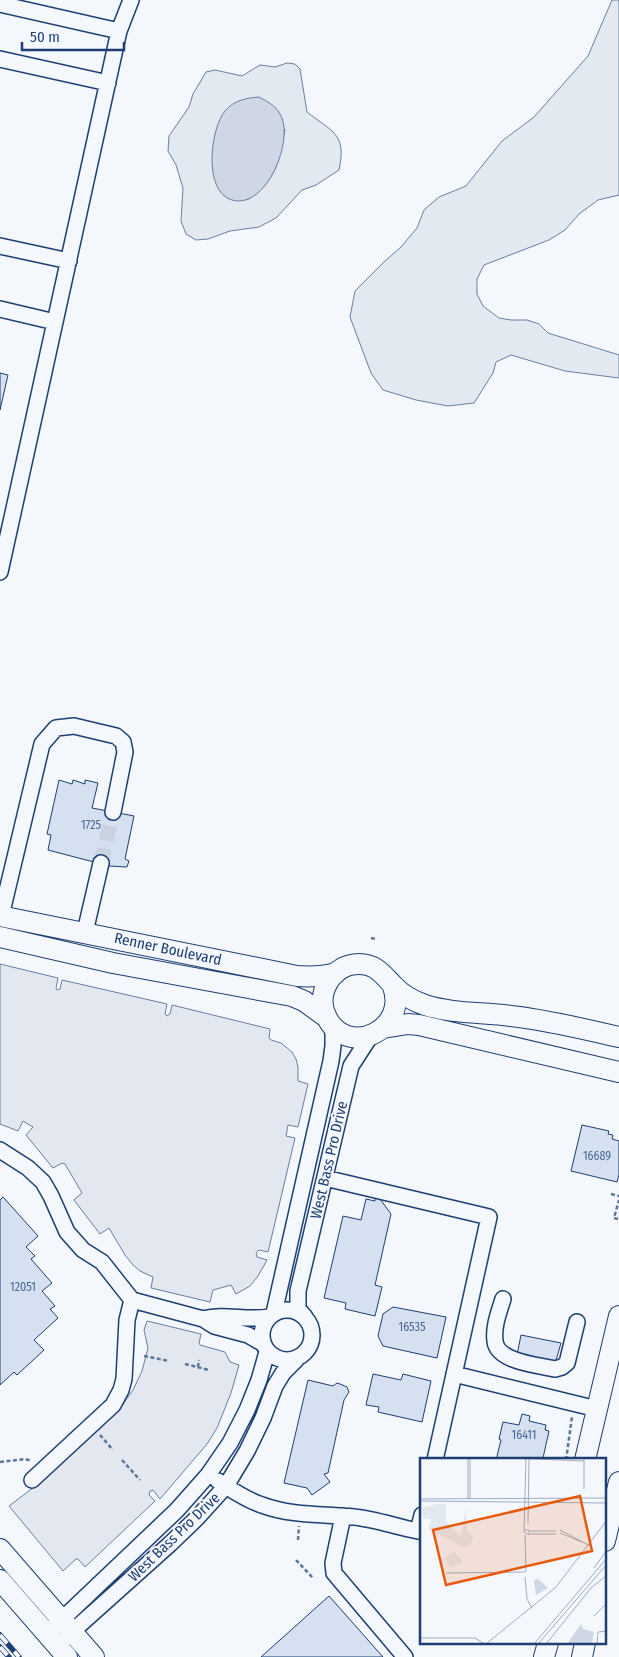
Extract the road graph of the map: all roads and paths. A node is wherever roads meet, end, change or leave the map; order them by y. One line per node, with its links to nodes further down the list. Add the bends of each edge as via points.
1 (131, 0): 3 (street)
2 (0, 4): 3 (street)
3 (119, 31): 5 (street)
4 (0, 59): 5 (street)
5 (108, 83): 7 (street)
6 (0, 246): 7 (street)
7 (68, 261): 9 (street)
8 (0, 309): 9 (street)
9 (55, 322): 10 (street)
10 (0, 572)
11 (113, 812): 13 (street, via 125,752 123,742 116,736 74,726 56,728 42,744)
12 (101, 863): 14 (street)
13 (0, 916): 14 (main road, Renner Boulevard)
14 (85, 932): 18 (main road, Renner Boulevard, via 297,976 326,976)
15 (0, 937): 20 (main road, Renner Boulevard, via 113,963 292,996 304,1001)
16 (371, 938): 17 (path)
17 (376, 939)
18 (336, 972): 19 (main road, via 353,964 366,965 379,970); 20 (main road, via 323,993 323,1005)
19 (392, 984): 21 (main road, via 395,1008 390,1019); 22 (main road, via 413,1000 440,1009 537,1020)
20 (330, 1022): 21 (main road, via 341,1033 351,1036 361,1037); 32 (street, West Bass Pro Drive, via 331,1061)
21 (377, 1032): 23 (main road, via 408,1024 419,1025); 25 (street, West Bass Pro Drive, via 352,1066)
22 (619, 1037)
23 (619, 1072)
24 (0, 1150): 31 (street, via 42,1181 67,1232 83,1250 102,1262)
25 (325, 1178): 34 (street, West Bass Pro Drive, via 298,1291 298,1308); 45 (street, via 489,1217)
26 (611, 1194): 27 (path)
27 (619, 1196)
28 (619, 1200): 29 (path, via 614,1218)
29 (618, 1219)
30 (503, 1298): 36 (street, via 495,1341 497,1349 508,1358 555,1369 562,1367 567,1363)
31 (132, 1300): 35 (street); 57 (street, via 127,1320 124,1379 113,1405)
32 (271, 1315): 34 (street, via 290,1310); 35 (street, via 257,1319 216,1315); 37 (street, via 261,1335)
33 (619, 1316): 46 (main road)
34 (305, 1317): 39 (street, via 312,1340 309,1348)
35 (203, 1318): 37 (street, via 214,1326 248,1335)
36 (577, 1322)
37 (265, 1348): 39 (street, via 281,1360); 56 (street, West Bass Pro Drive, via 259,1380 247,1410)
38 (144, 1356): 41 (path)
39 (297, 1359): 60 (street, West Bass Pro Drive, via 275,1386 264,1418)
40 (199, 1360): 43 (path)
41 (169, 1361)
42 (185, 1364): 43 (path)
43 (198, 1367): 44 (path)
44 (209, 1370)
45 (454, 1374): 46 (street); 50 (street)
46 (597, 1408): 52 (main road)
47 (572, 1415): 51 (path)
48 (95, 1430): 49 (path)
49 (113, 1450)
50 (434, 1458)
51 (566, 1458)
52 (585, 1458)
53 (122, 1460): 58 (path)
54 (32, 1461): 55 (path)
55 (0, 1462)
56 (208, 1475): 60 (street); 70 (street, West Bass Pro Drive)
57 (32, 1480)
58 (140, 1480)
59 (619, 1482): 64 (main road)
60 (226, 1486): 61 (street, via 239,1495 277,1510); 70 (street, West Bass Pro Drive, via 170,1544)
61 (344, 1516): 63 (street, via 418,1531); 75 (street, via 333,1563 334,1574)
62 (300, 1522): 65 (path)
63 (420, 1523)
64 (606, 1537)
65 (298, 1540)
66 (0, 1548): 70 (main road)
67 (296, 1560): 68 (path)
68 (313, 1578)
69 (0, 1580): 73 (main road)
70 (67, 1626): 73 (street, West Bass Pro Drive); 74 (main road)
71 (548, 1644): 76 (main road)
72 (585, 1644): 77 (main road)
73 (57, 1645)
74 (94, 1657)
75 (405, 1657)
76 (544, 1657)
77 (582, 1657)

